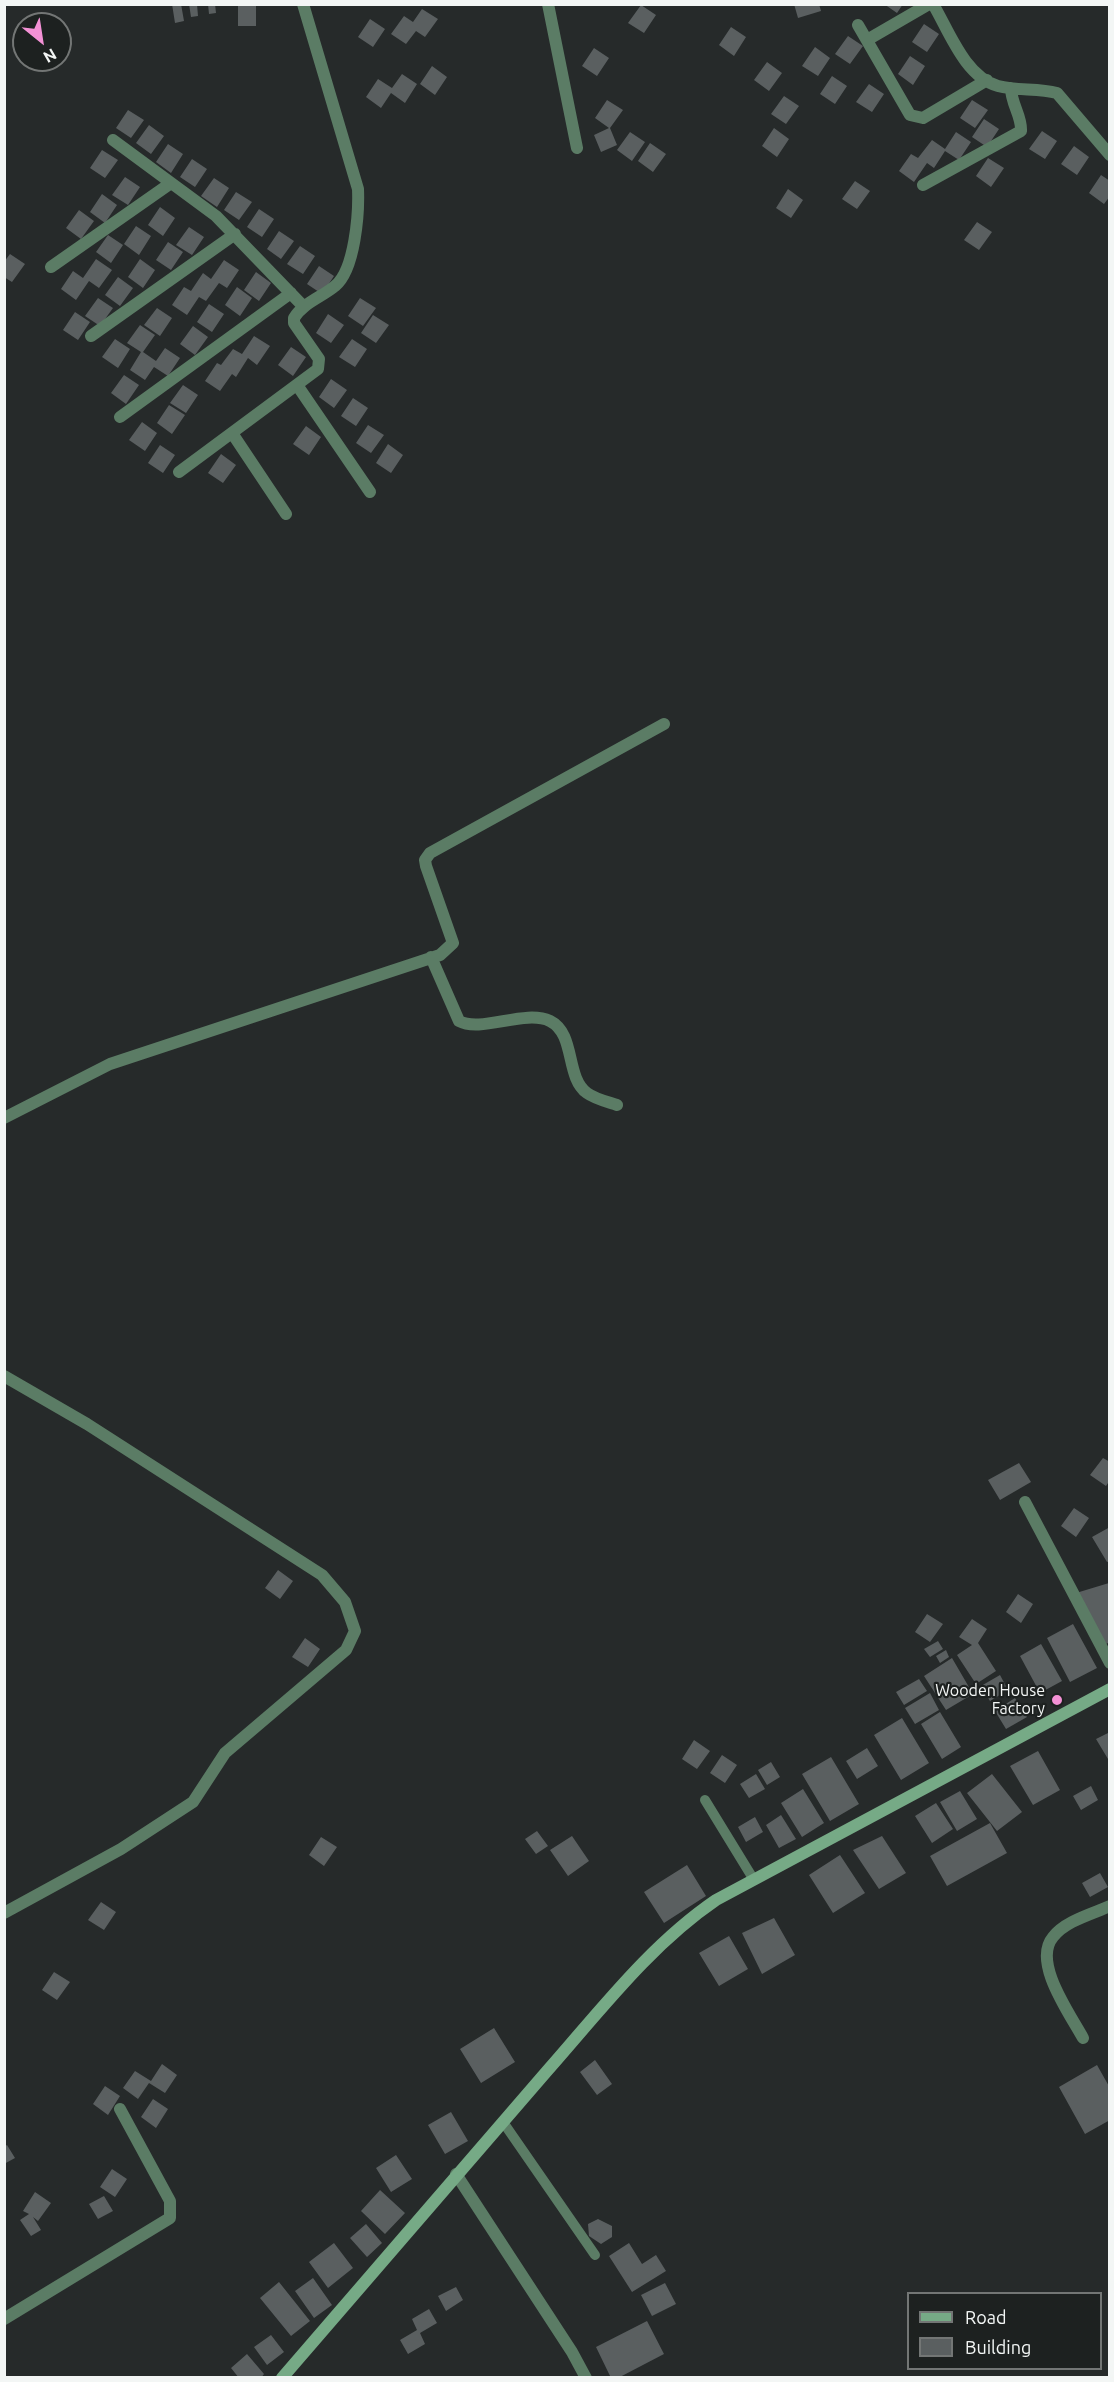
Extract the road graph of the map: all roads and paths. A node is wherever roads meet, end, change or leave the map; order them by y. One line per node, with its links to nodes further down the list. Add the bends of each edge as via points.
1 (303, 4): 16 (street, via 358,189 359,208 347,268 337,285)
2 (548, 4): 9 (street)
3 (931, 4): 5 (street); 6 (street, via 966,62)
4 (858, 25): 5 (street)
5 (867, 40): 6 (street, via 910,114 923,118)
6 (987, 80): 7 (street)
7 (1011, 88): 10 (street, via 1057,93); 12 (street, via 1021,131)
8 (113, 141): 11 (street)
9 (577, 148)
10 (1110, 155)
11 (171, 183): 13 (street); 14 (street)
12 (922, 186)
13 (235, 234): 15 (street); 17 (street)
14 (51, 267)
15 (291, 293): 16 (street); 19 (street)
16 (304, 307): 18 (street, via 294,323 321,365)
17 (91, 336)
18 (297, 385): 20 (street); 22 (street)
19 (120, 417)
20 (232, 433): 21 (street); 23 (street)
21 (179, 472)
22 (370, 492)
23 (286, 514)
24 (664, 724): 25 (street, via 430,854 425,860 426,867 453,943 440,955)
25 (431, 957): 26 (street, via 459,1021 468,1026 522,1019 549,1021 562,1033 578,1083 588,1094); 27 (street, via 110,1064)
26 (617, 1106)
27 (4, 1118)
28 (4, 1376): 35 (street, via 87,1424 322,1575 345,1602 355,1631 346,1650 225,1753 193,1802 121,1849)
29 (1025, 1502): 30 (street)
30 (1110, 1663)
31 (1110, 1689): 33 (main road)
32 (705, 1800): 33 (lane)
33 (754, 1880): 38 (main road, via 679,1926)
34 (1110, 1906): 36 (street, via 1068,1925 1052,1937 1046,1953 1052,1979)
35 (4, 1913)
36 (1083, 2038)
37 (120, 2109): 41 (street, via 166,2194 170,2218)
38 (503, 2121): 39 (main road); 40 (lane)
39 (456, 2174): 42 (main road); 43 (street)
40 (595, 2255)
41 (4, 2319)
42 (282, 2378)
43 (586, 2378)

